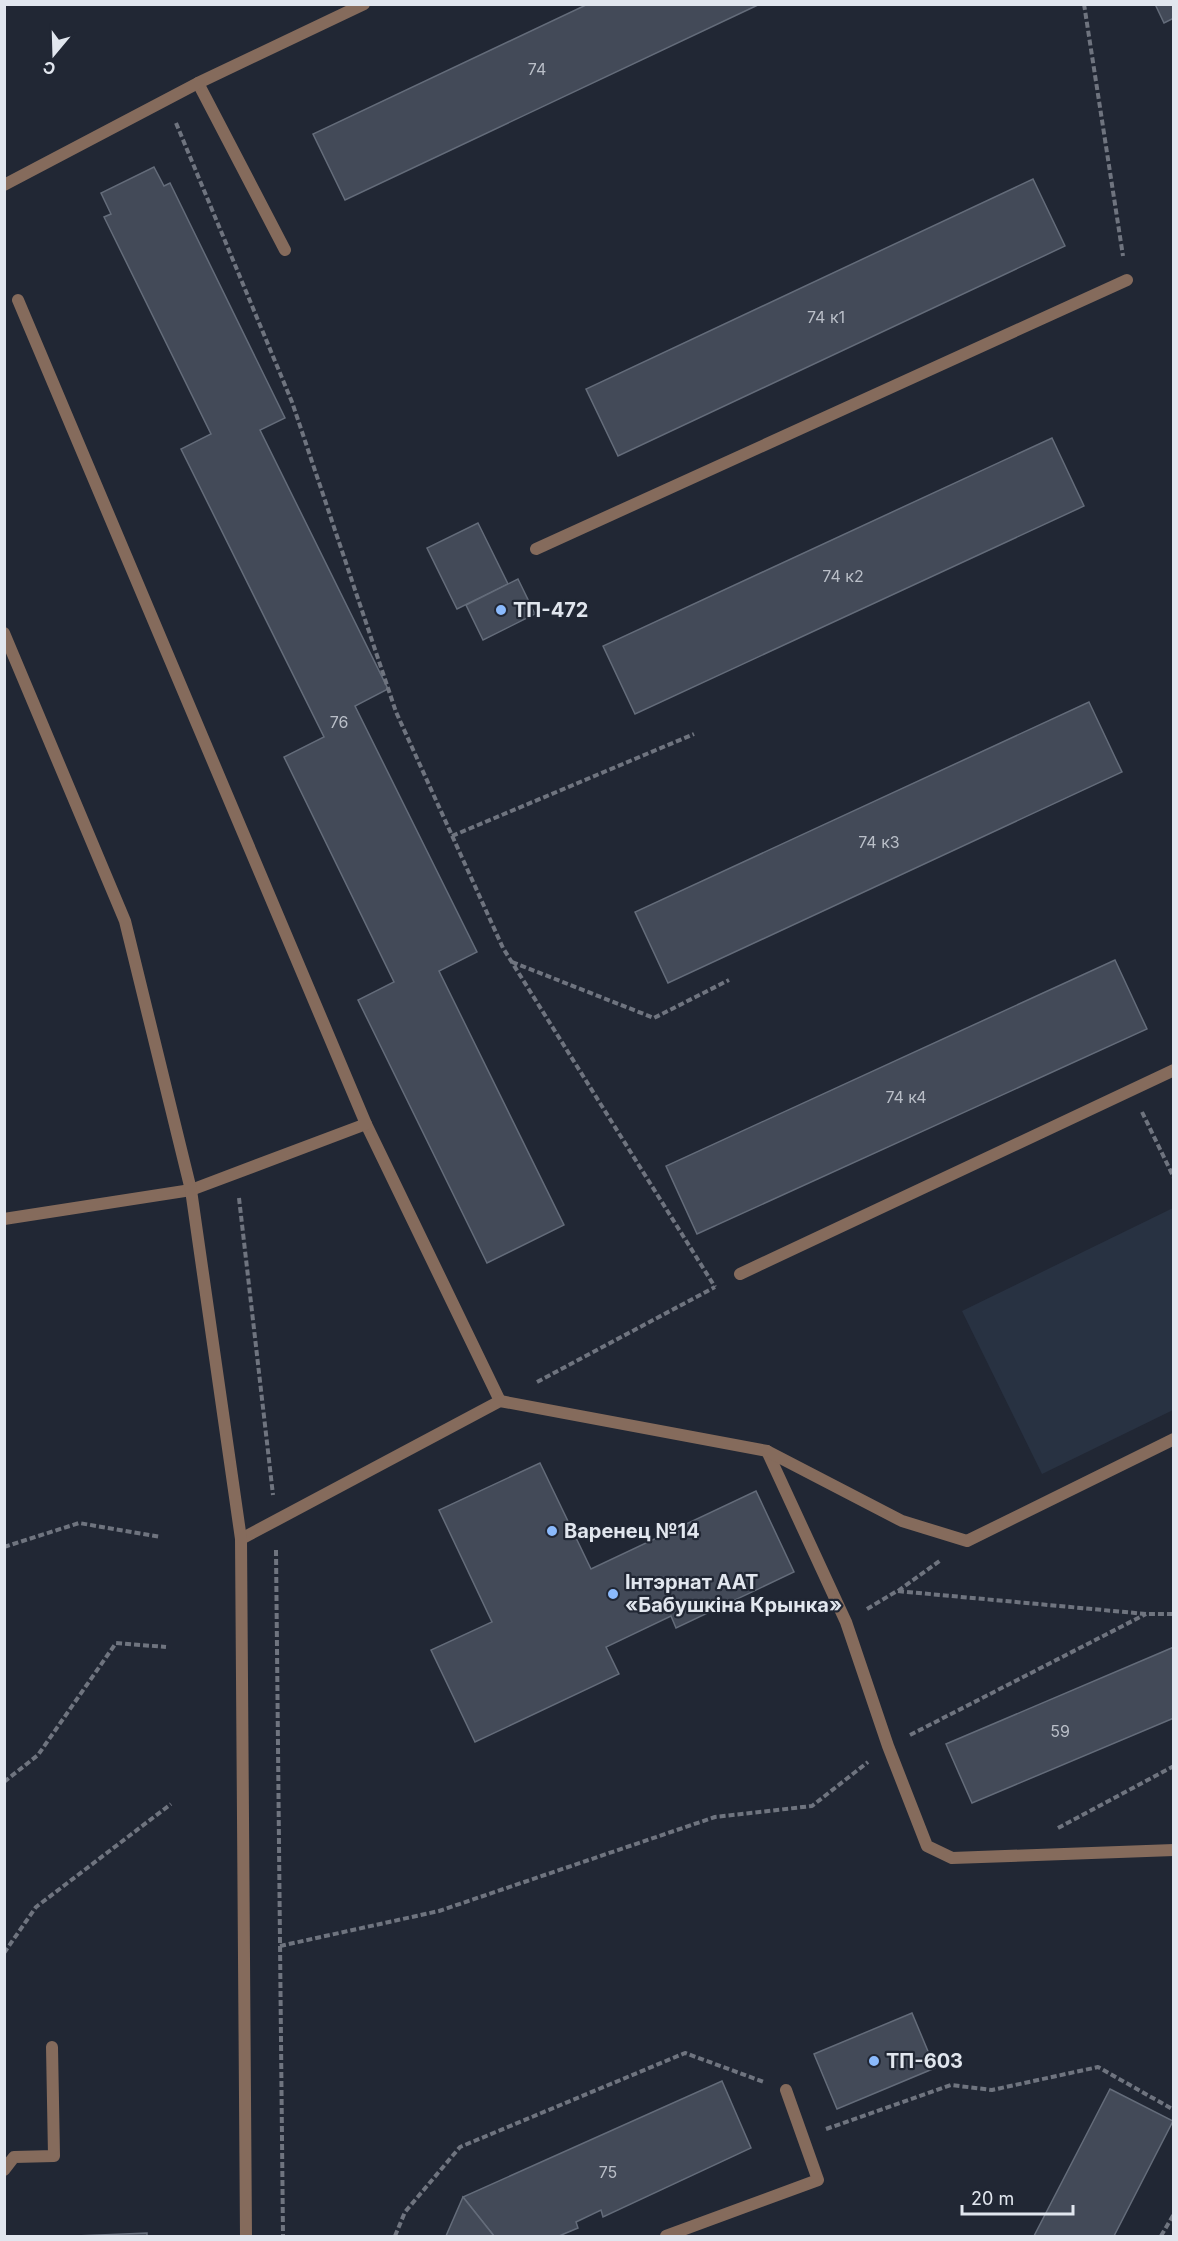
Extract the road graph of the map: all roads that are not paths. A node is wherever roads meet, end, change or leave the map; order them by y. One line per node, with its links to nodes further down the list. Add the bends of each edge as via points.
1 (364, 4): 2 (street)
2 (198, 83): 3 (street); 4 (street)
3 (4, 185)
4 (285, 250)
5 (1127, 280): 7 (street)
6 (18, 300): 10 (street)
7 (536, 549)
8 (4, 633): 11 (street, via 125,921)
9 (1173, 1070): 13 (street)
10 (366, 1124): 11 (street); 14 (street)
11 (191, 1190): 12 (street); 17 (street)
12 (4, 1219)
13 (740, 1274)
14 (500, 1401): 16 (street); 17 (street)
15 (1173, 1439): 16 (street, via 967,1541 902,1521)
16 (767, 1451): 18 (street, via 846,1622 927,1846 952,1858)
17 (241, 1539): 22 (street)
18 (1173, 1850)
19 (52, 2047): 21 (street, via 54,2156 14,2157)
20 (786, 2090): 23 (street, via 818,2180)
21 (4, 2170)
22 (246, 2236)
23 (666, 2236)

